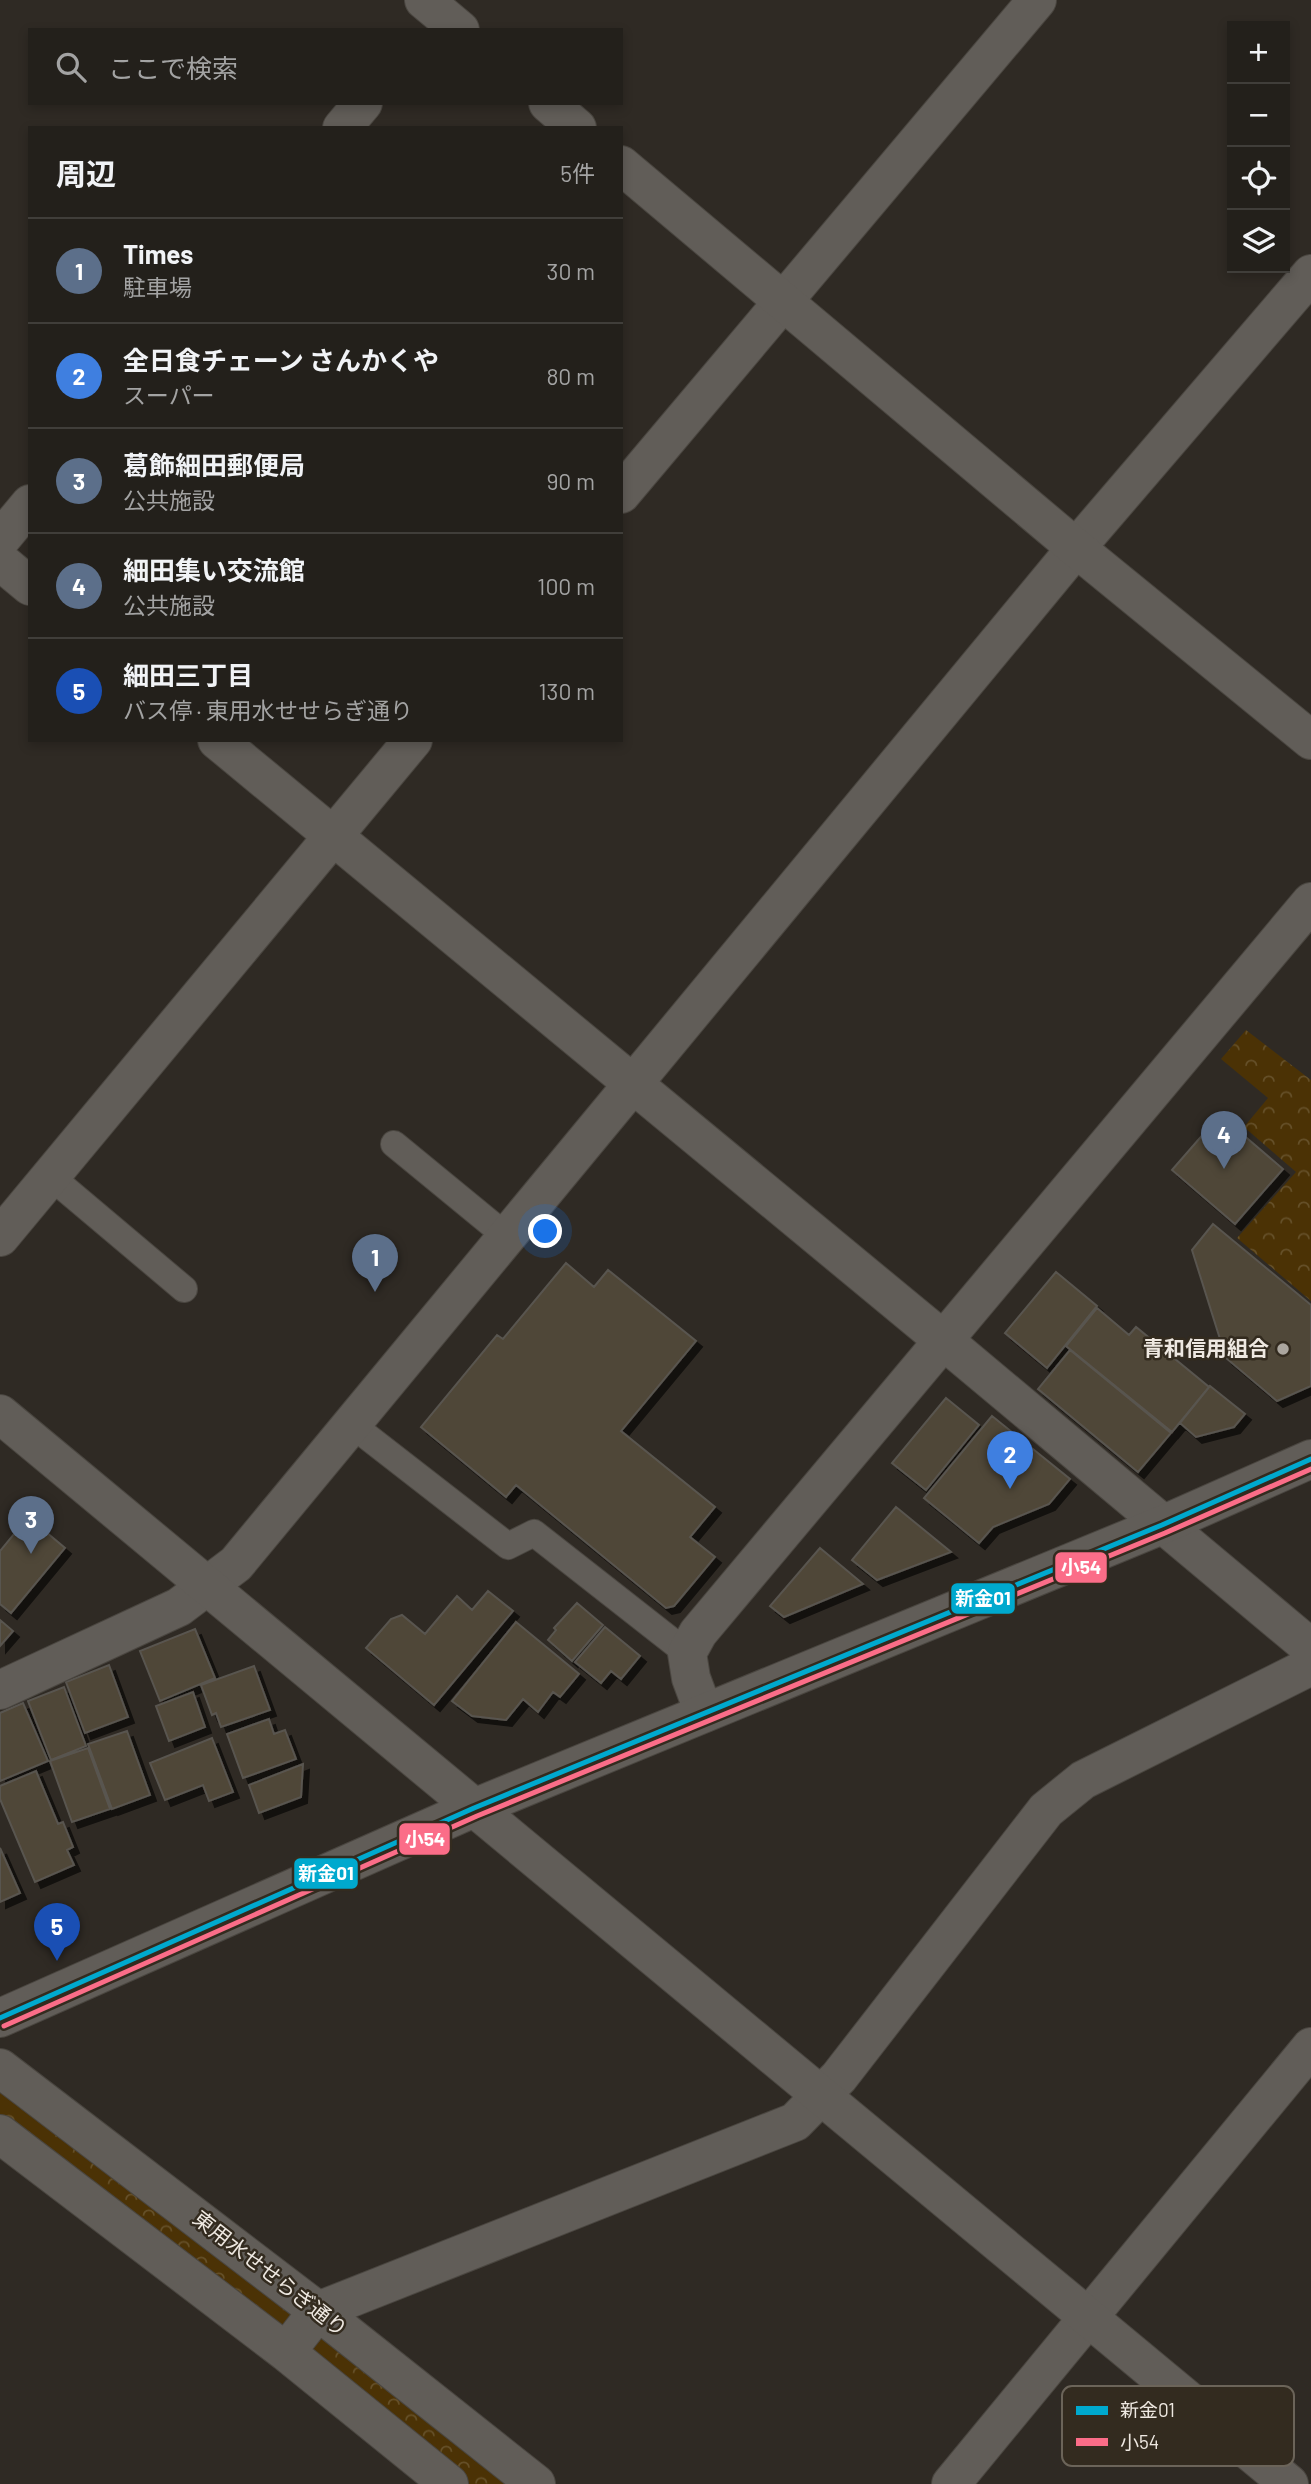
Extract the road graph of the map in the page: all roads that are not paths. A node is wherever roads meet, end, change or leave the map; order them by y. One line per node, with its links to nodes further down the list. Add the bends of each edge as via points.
1 (1037, 0): 8 (street)
2 (361, 105): 4 (street)
3 (550, 105): 5 (street)
4 (344, 126)
5 (575, 126)
6 (623, 167): 8 (street)
7 (1311, 274): 12 (street)
8 (785, 302): 9 (street); 12 (street)
9 (623, 492)
10 (28, 506): 11 (street)
11 (0, 540)
12 (1076, 548): 15 (street); 20 (street)
13 (0, 561): 14 (street)
14 (28, 584)
15 (1311, 740)
16 (220, 742): 18 (street)
17 (411, 742): 18 (street)
18 (333, 835): 20 (street); 22 (street)
19 (1311, 902): 26 (street)
20 (633, 1083): 23 (street); 26 (street)
21 (394, 1144): 23 (lane)
22 (50, 1176): 24 (street); 25 (lane)
23 (506, 1236): 28 (street)
24 (0, 1237)
25 (184, 1289)
26 (943, 1340): 30 (street); 33 (street, via 698,1633)
27 (0, 1414): 31 (street)
28 (351, 1424): 31 (street, via 236,1563); 33 (lane, via 508,1546 534,1533)
29 (1311, 1459): 30 (street)
30 (1162, 1525): 32 (street); 36 (street)
31 (209, 1586): 35 (street, via 179,1607); 37 (street)
32 (1311, 1648)
33 (688, 1653): 36 (street, via 691,1678)
34 (1311, 1666): 41 (street, via 1083,1780 1046,1811)
35 (0, 1690)
36 (704, 1713): 37 (street)
37 (474, 1808): 38 (street); 41 (street)
38 (0, 2018)
39 (1311, 2047): 44 (street)
40 (0, 2068): 43 (street, 東用水せせらぎ通り)
41 (822, 2096): 43 (street, via 795,2122); 44 (street)
42 (0, 2134): 45 (street)
43 (318, 2311): 45 (street); 49 (street, 東用水せせらぎ通り)
44 (1087, 2317): 46 (street); 50 (street)
45 (286, 2352): 48 (street)
46 (1170, 2386)
47 (1267, 2466): 51 (street)
48 (449, 2484)
49 (536, 2484)
50 (951, 2484)
51 (1289, 2484)

